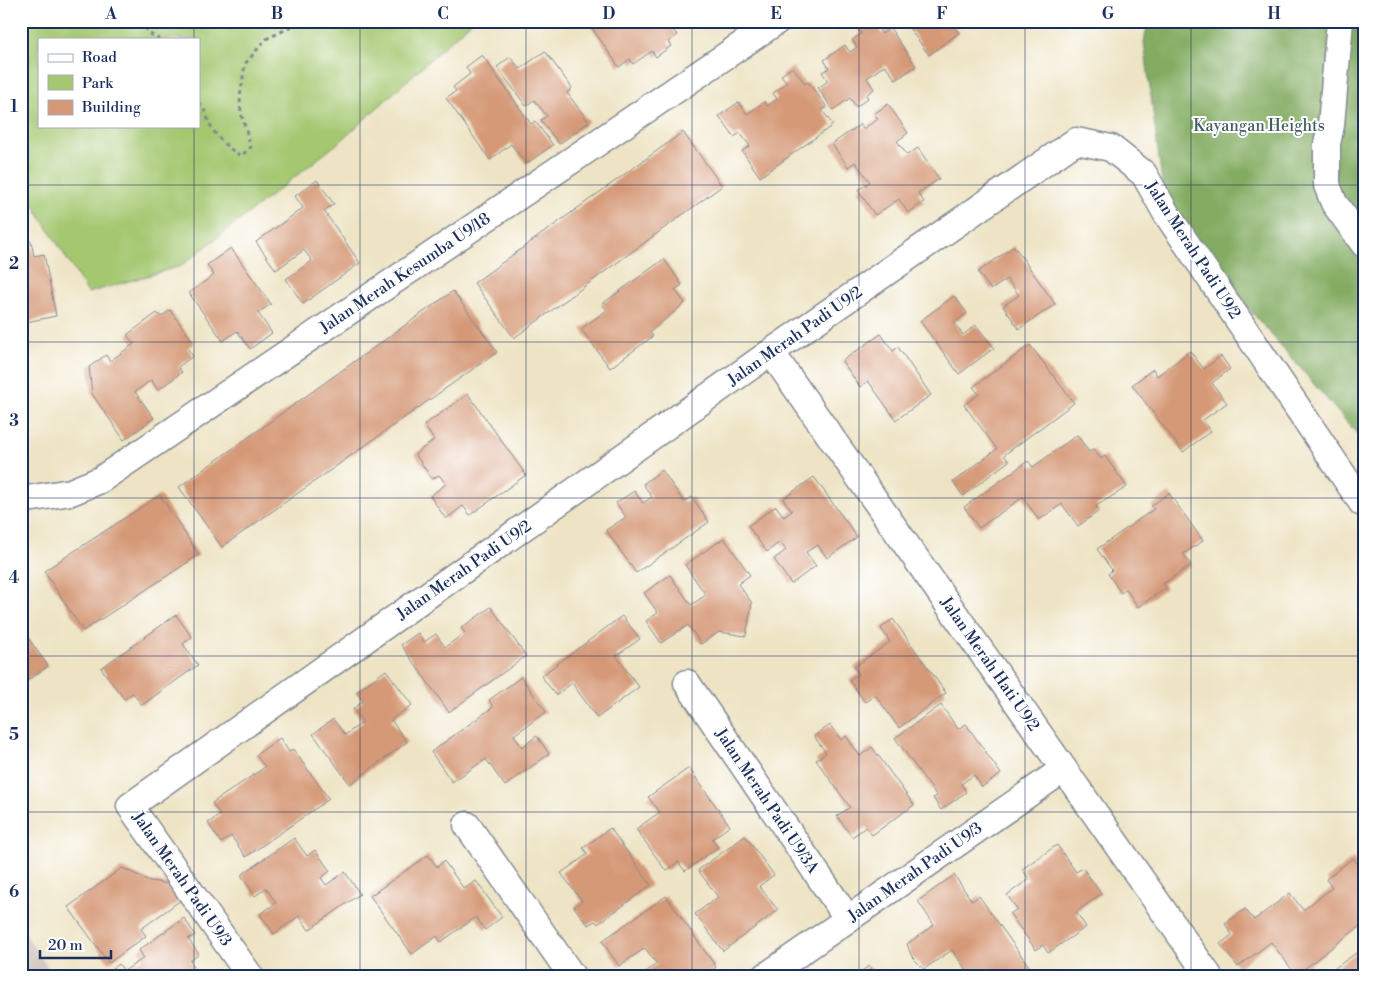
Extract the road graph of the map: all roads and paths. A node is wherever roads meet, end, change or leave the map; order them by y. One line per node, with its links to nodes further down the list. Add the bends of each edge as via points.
1 (140, 21): 5 (path)
2 (304, 21): 6 (path, via 266,39 245,64 241,113 251,146 240,156 212,129)
3 (777, 21): 9 (street, Jalan Merah Kesumba U9/18, via 100,480 71,492)
4 (1340, 21): 7 (street, via 1327,144 1327,185 1334,203)
5 (156, 38)
6 (200, 104)
7 (1364, 244)
8 (772, 352): 10 (street, Jalan Merah Padi U9/2, via 1076,141 1111,148 1144,174 1166,213); 12 (street, Jalan Merah Hati U9/2); 13 (street, Jalan Merah Padi U9/2)
9 (21, 500)
10 (1362, 503)
11 (687, 683): 15 (street, Jalan Merah Padi U9/3A)
12 (1064, 769): 15 (street, Jalan Merah Padi U9/3); 19 (street, Jalan Merah Hati U9/2)
13 (130, 806): 16 (street, Jalan Merah Padi U9/3)
14 (466, 825): 17 (street)
15 (848, 919): 18 (street, Jalan Merah Padi U9/3)
16 (250, 976)
17 (572, 976)
18 (766, 976)
19 (1209, 976)

